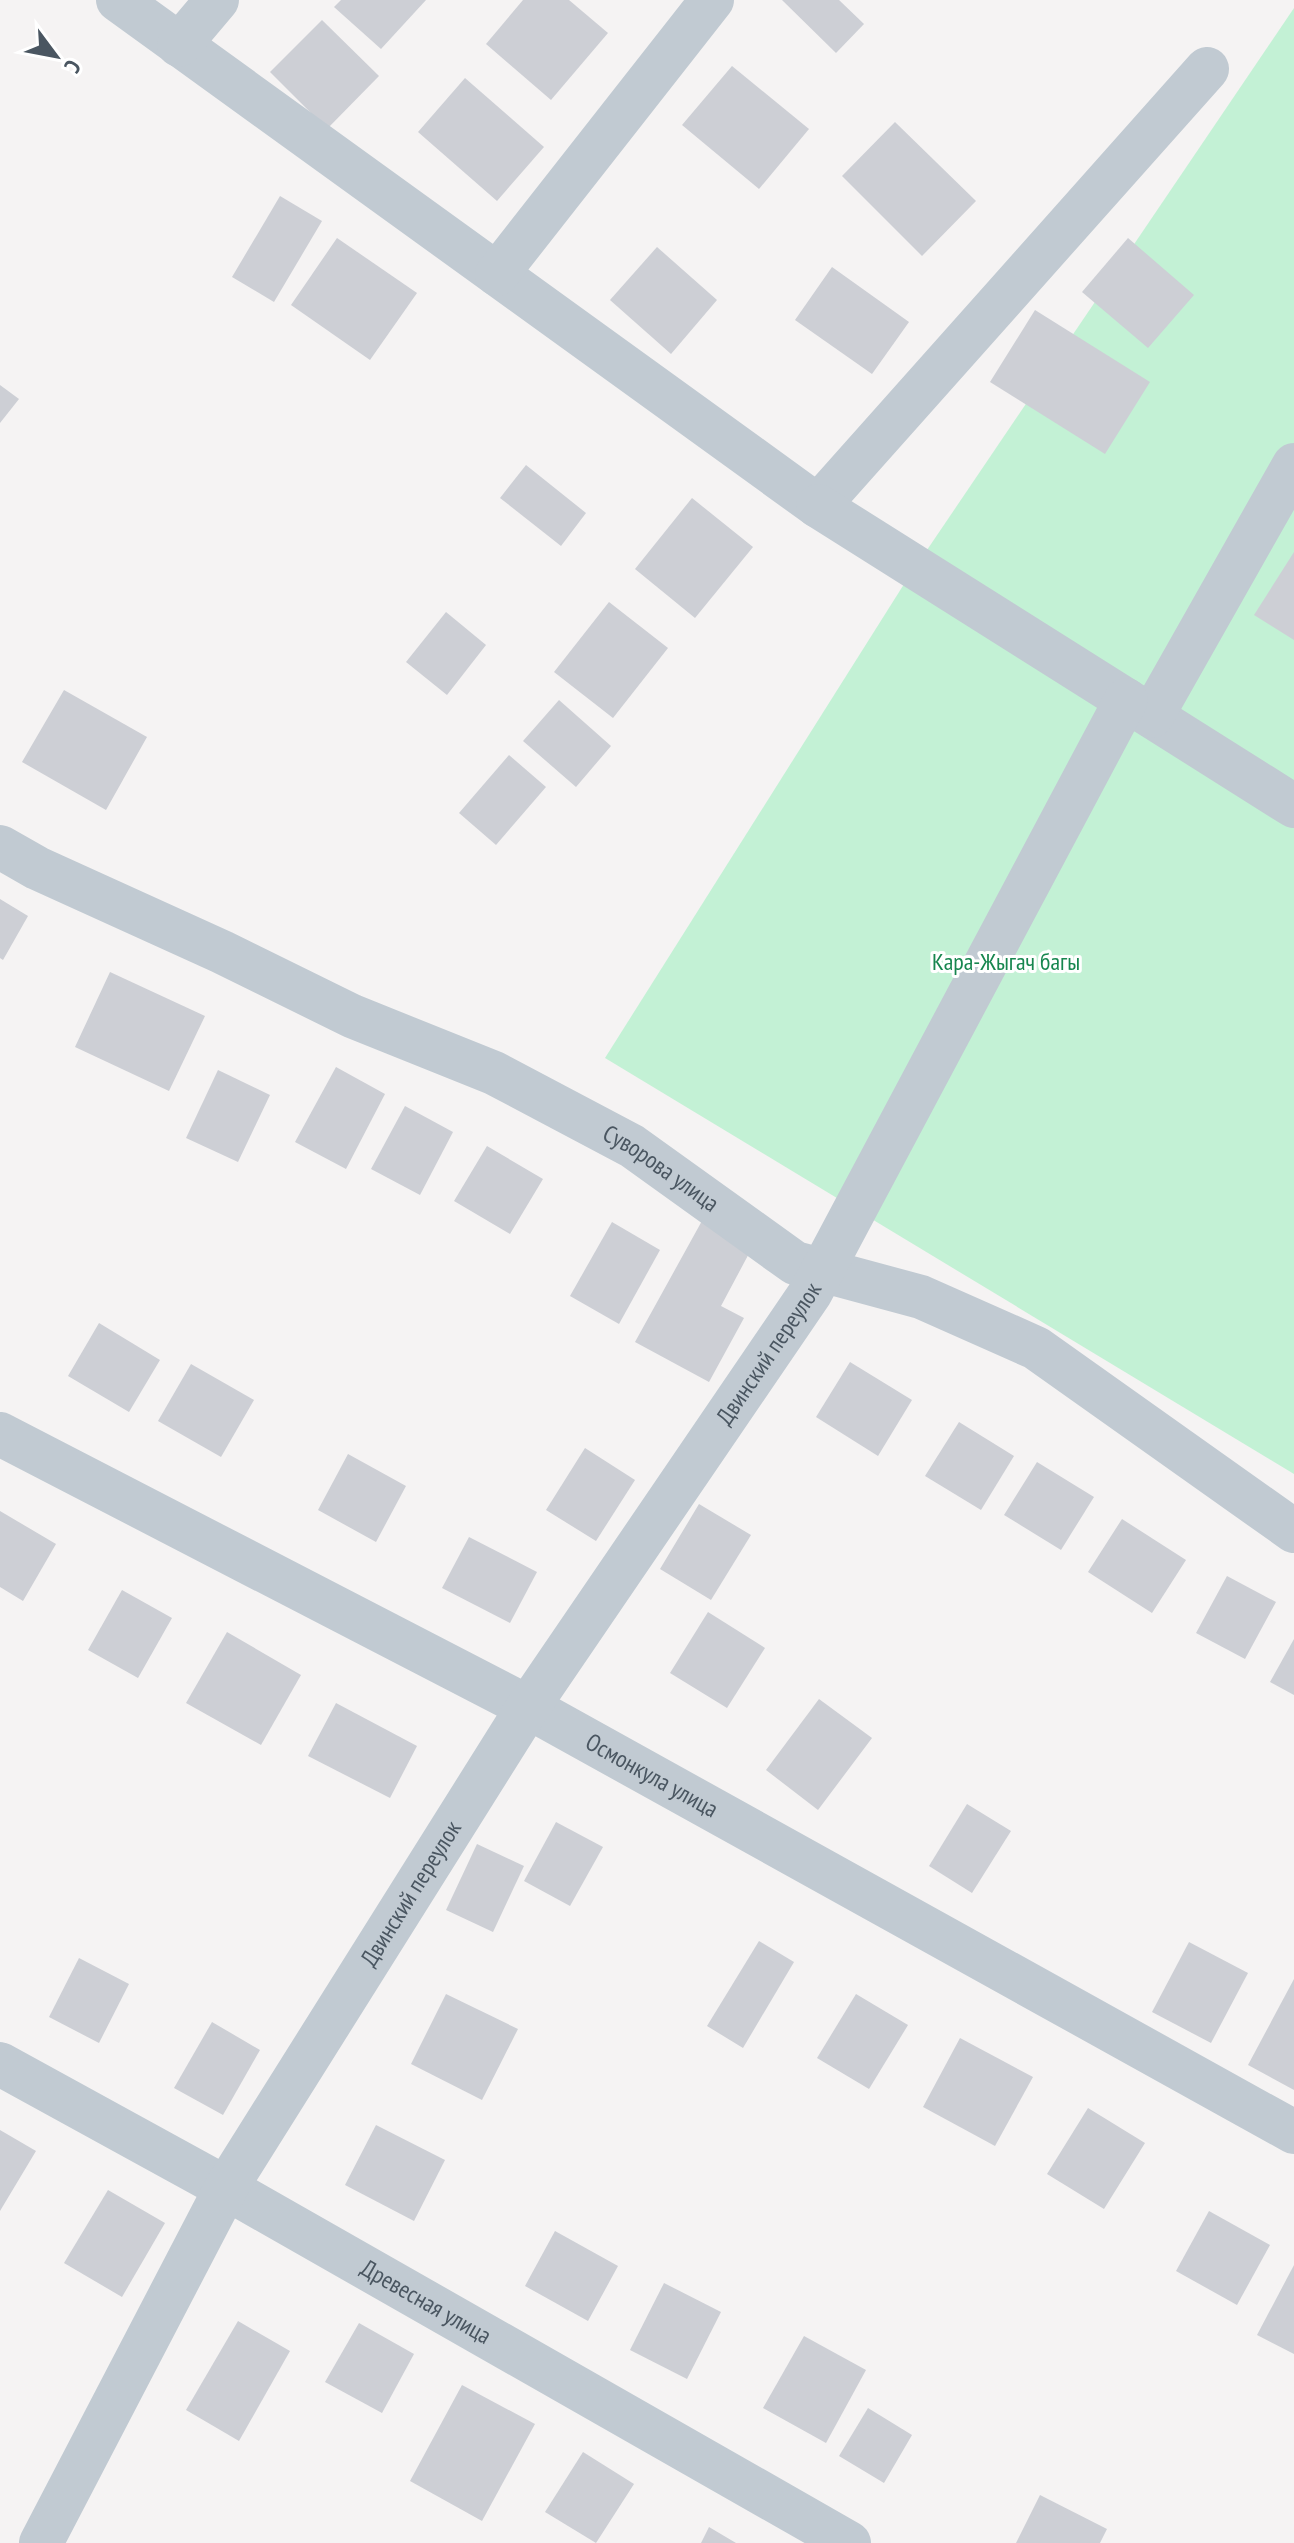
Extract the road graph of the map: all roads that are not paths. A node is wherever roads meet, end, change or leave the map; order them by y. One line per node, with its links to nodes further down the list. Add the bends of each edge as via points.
1 (118, 0): 4 (street)
2 (217, 0): 4 (street)
3 (712, 0): 6 (street)
4 (179, 45): 6 (street)
5 (1207, 69): 8 (street)
6 (497, 274): 8 (street)
7 (1294, 465): 9 (street, Двинский переулок)
8 (818, 506): 9 (street)
9 (1139, 708): 10 (street); 12 (street, Двинский переулок)
10 (1294, 806)
11 (0, 847): 12 (street, Суворова улица, via 352,1016 494,1073 632,1146 795,1263)
12 (821, 1271): 14 (street, Суворова улица, via 921,1297 1036,1348); 15 (street, Двинский переулок)
13 (0, 1434): 15 (street, Осмонкула улица)
14 (1294, 1531)
15 (528, 1707): 17 (street, Осмонкула улица); 18 (street, Двинский переулок)
16 (0, 2064): 18 (street, Древесная улица)
17 (1294, 2132)
18 (226, 2188): 19 (street, Двинский переулок); 20 (street, Древесная улица)
19 (41, 2543)
20 (849, 2543)

